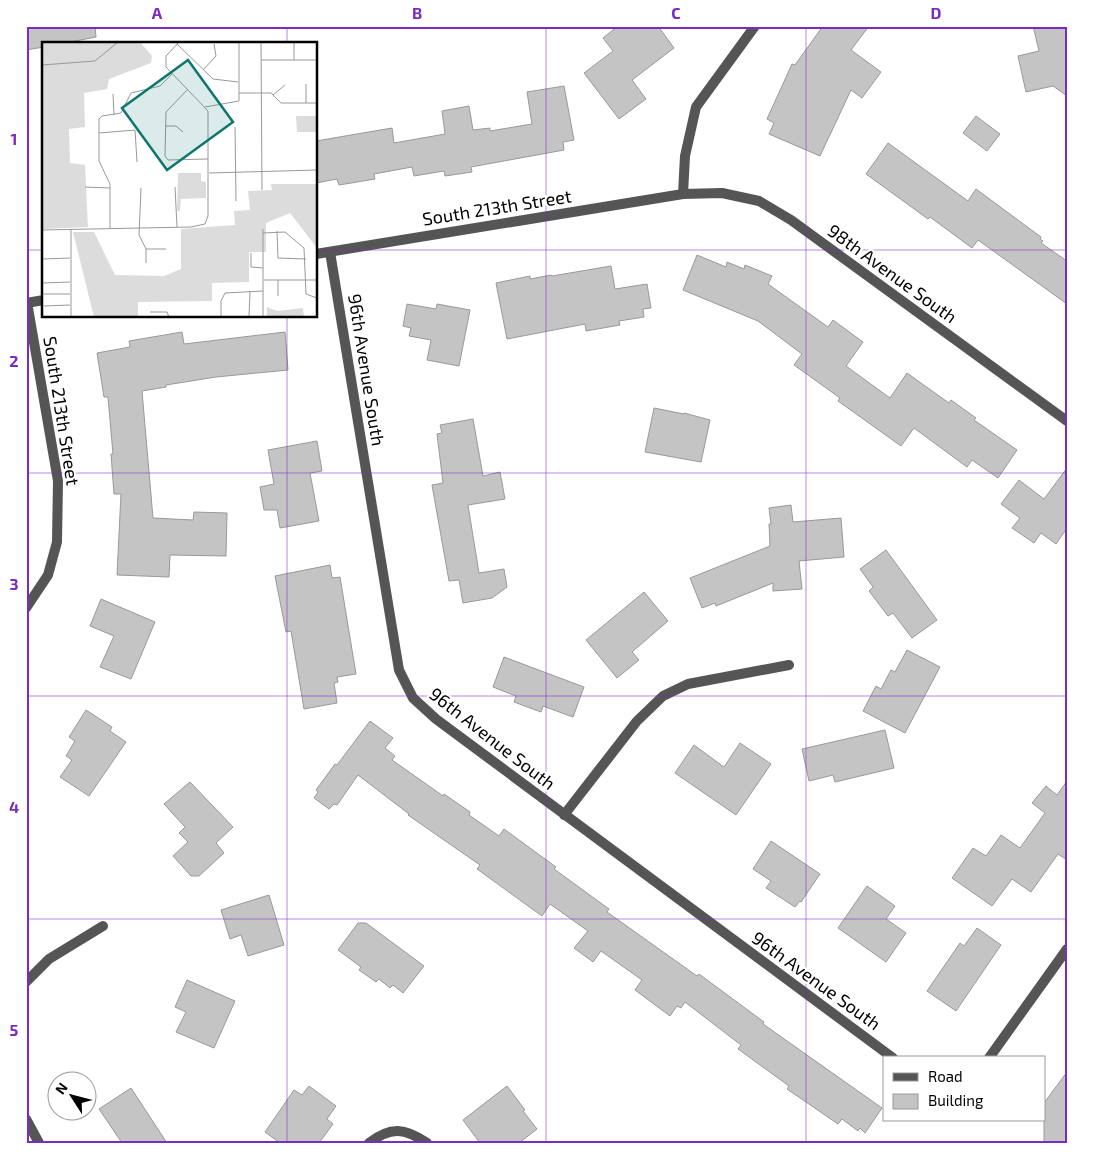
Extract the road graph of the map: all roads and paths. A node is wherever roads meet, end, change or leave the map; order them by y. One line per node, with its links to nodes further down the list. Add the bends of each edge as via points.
1 (755, 26): 2 (street, via 696,107 685,156)
2 (683, 194): 3 (street, South 213th Street); 7 (street, 98th Avenue South, via 722,193 759,201 791,220)
3 (330, 252): 4 (street, South 213th Street); 10 (street, 96th Avenue South, via 399,670 414,698 436,720)
4 (318, 254)
5 (42, 300): 6 (street, South 213th Street)
6 (27, 302): 8 (street, South 213th Street, via 58,481 57,542 48,575)
7 (1067, 421)
8 (26, 608)
9 (789, 665): 10 (street, via 688,684 663,696 637,722)
10 (564, 815): 14 (street, 96th Avenue South)
11 (103, 926): 13 (street, via 48,959)
12 (1067, 950): 15 (street)
13 (26, 982)
14 (890, 1056)
15 (990, 1056)
16 (26, 1119): 17 (street)
17 (39, 1143)
18 (369, 1143): 19 (street, via 393,1131 410,1132)
19 (427, 1143)

